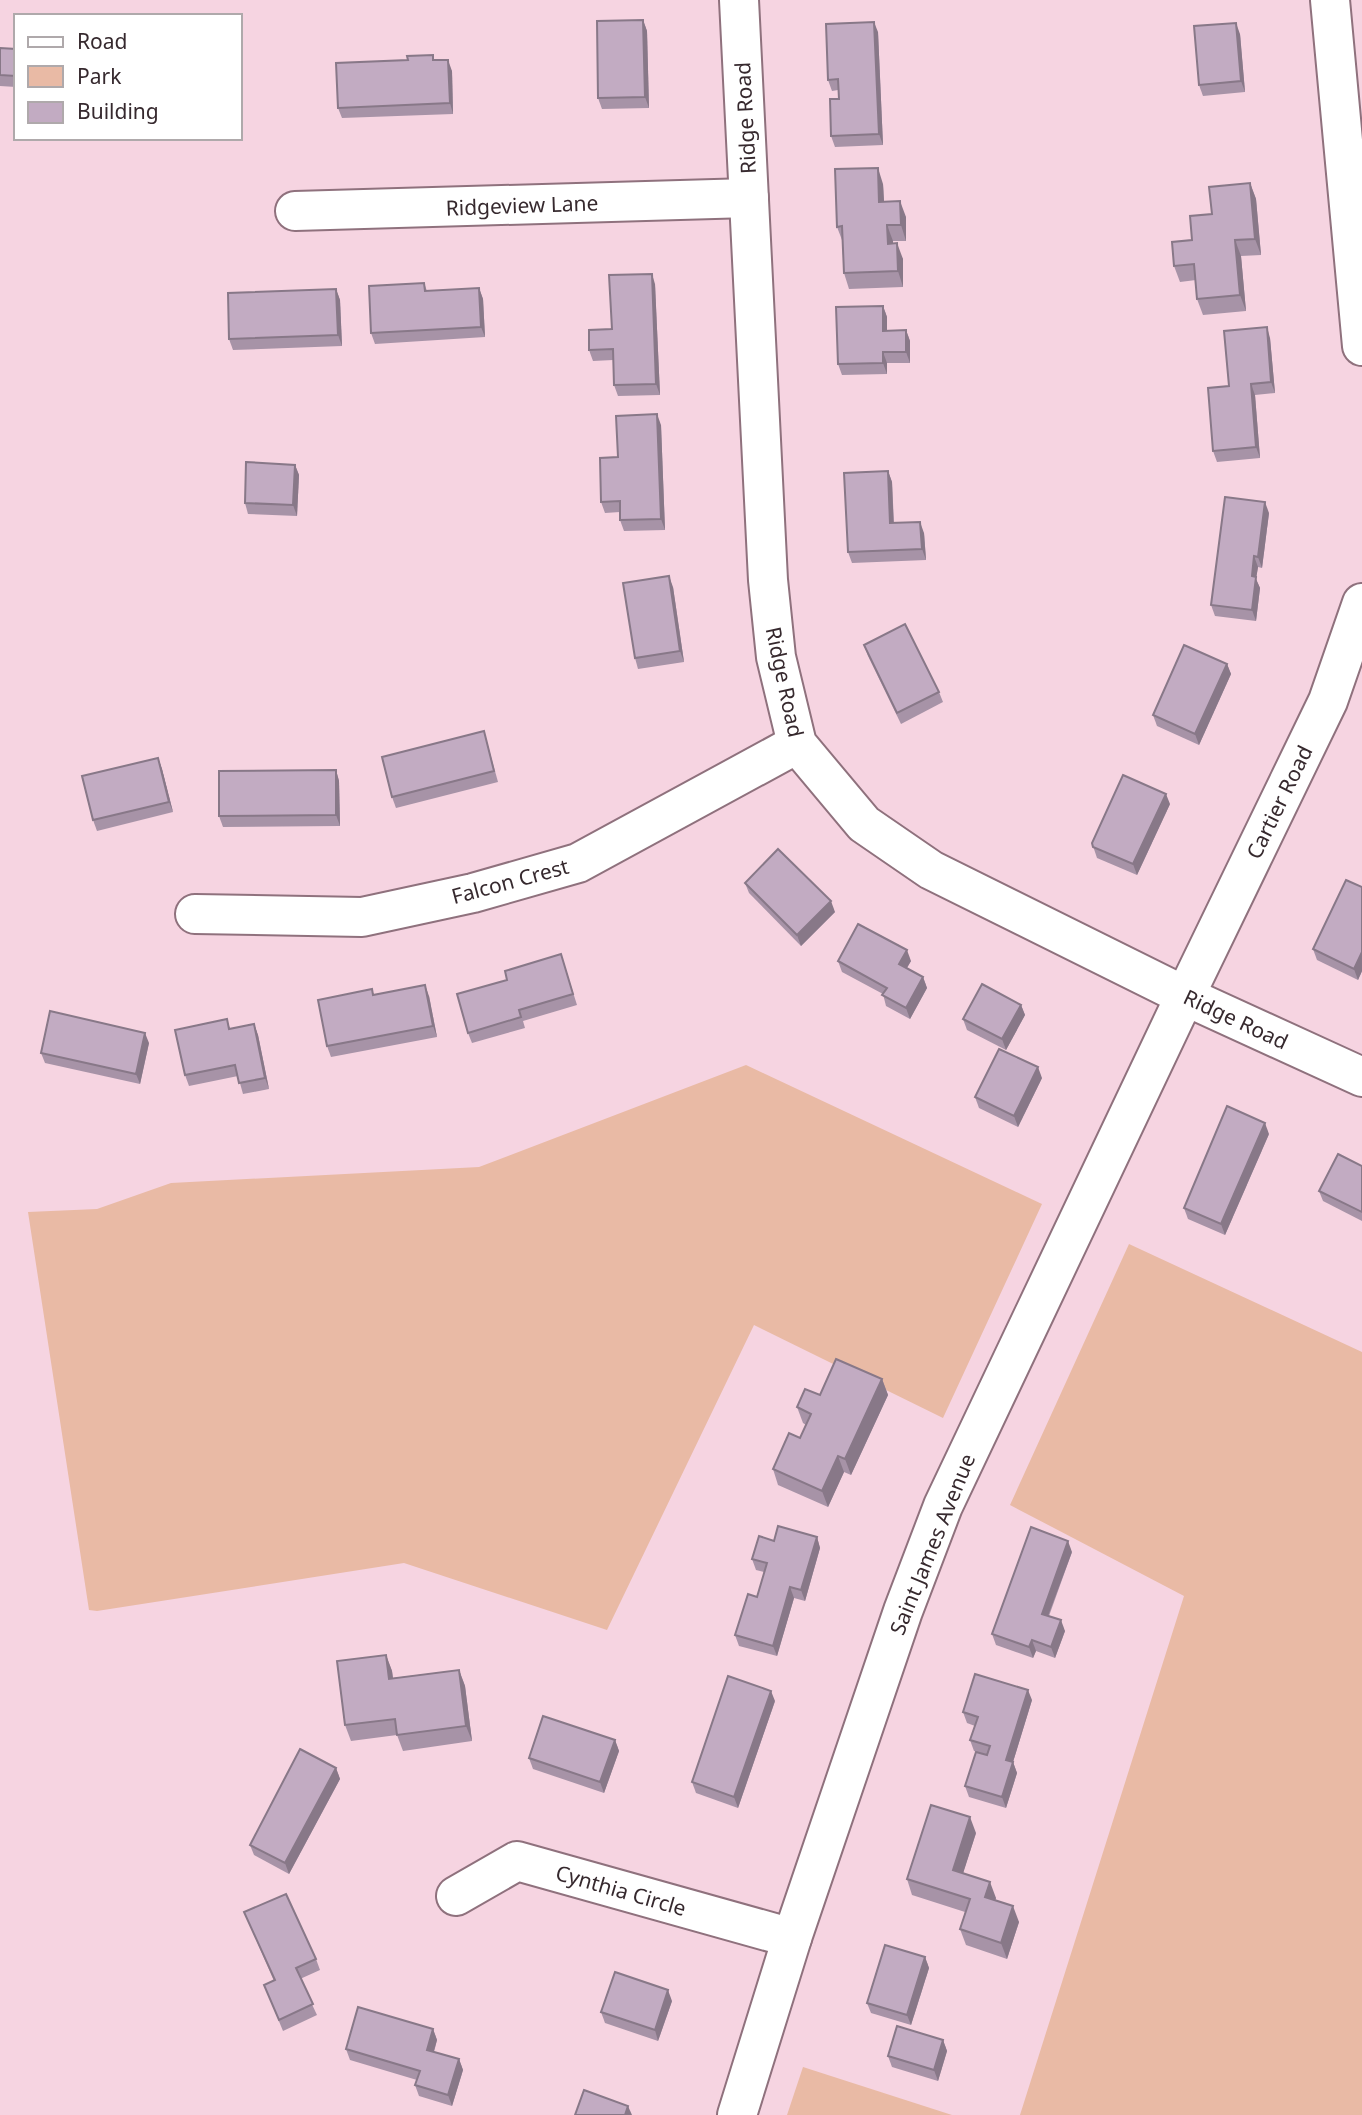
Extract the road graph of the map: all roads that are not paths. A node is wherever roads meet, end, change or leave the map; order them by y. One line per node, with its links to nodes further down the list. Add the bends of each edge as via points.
1 (739, 0): 3 (street, Ridge Road)
2 (1330, 0): 5 (street)
3 (749, 198): 4 (street, Ridgeview Lane); 7 (street, Ridge Road, via 768,580 776,657)
4 (295, 211)
5 (1362, 346)
6 (1362, 603): 9 (street, Cartier Road, via 1328,701)
7 (797, 744): 8 (street, Falcon Crest, via 578,863 486,889 362,917); 9 (street, Ridge Road, via 864,824 931,870)
8 (195, 914)
9 (1185, 996): 10 (street, Ridge Road); 12 (street, Saint James Avenue, via 943,1506 898,1624)
10 (1362, 1077)
11 (456, 1896): 12 (street, Cynthia Circle, via 517,1861)
12 (792, 1938): 13 (street, Saint James Avenue)
13 (737, 2115)

